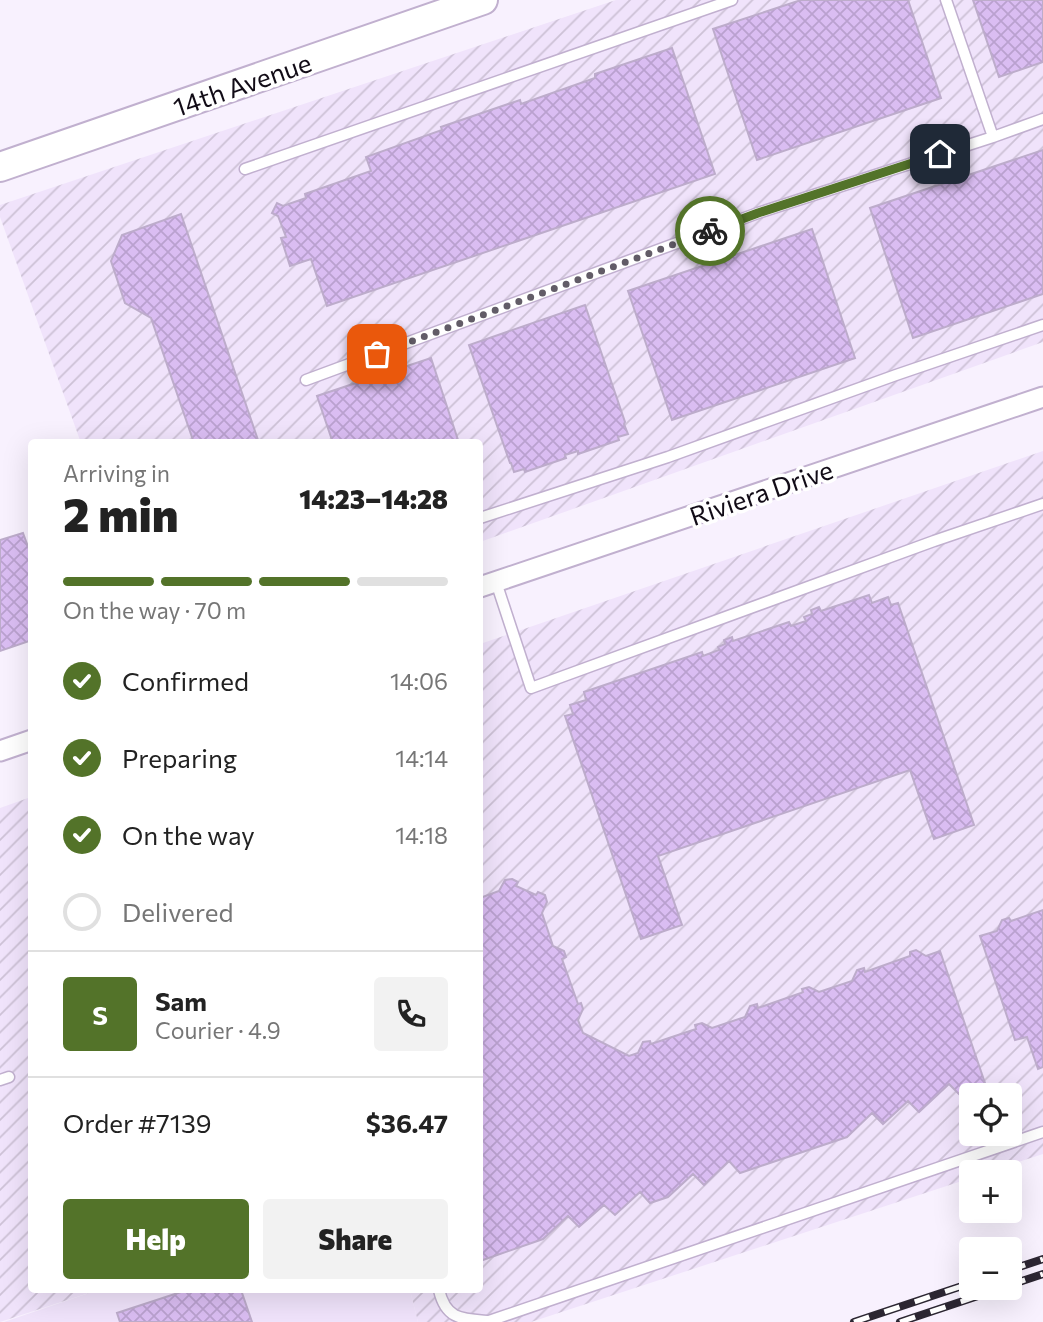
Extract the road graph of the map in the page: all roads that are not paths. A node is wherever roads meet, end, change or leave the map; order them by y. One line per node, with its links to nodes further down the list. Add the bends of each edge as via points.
1 (483, 0): 6 (main road, 14th Avenue)
2 (732, 0): 7 (lane)
3 (946, 0): 5 (lane)
4 (1043, 119): 5 (lane)
5 (993, 137): 9 (lane, via 758,213)
6 (0, 167)
7 (244, 169)
8 (1043, 325): 12 (lane)
9 (306, 380)
10 (1043, 397): 13 (street, Riviera Drive)
11 (1043, 504): 13 (lane, via 531,688)
12 (483, 517)
13 (488, 585)
14 (28, 741): 15 (street)
15 (0, 751)
16 (1043, 1132): 17 (lane, via 489,1321 449,1313)
17 (440, 1293)

